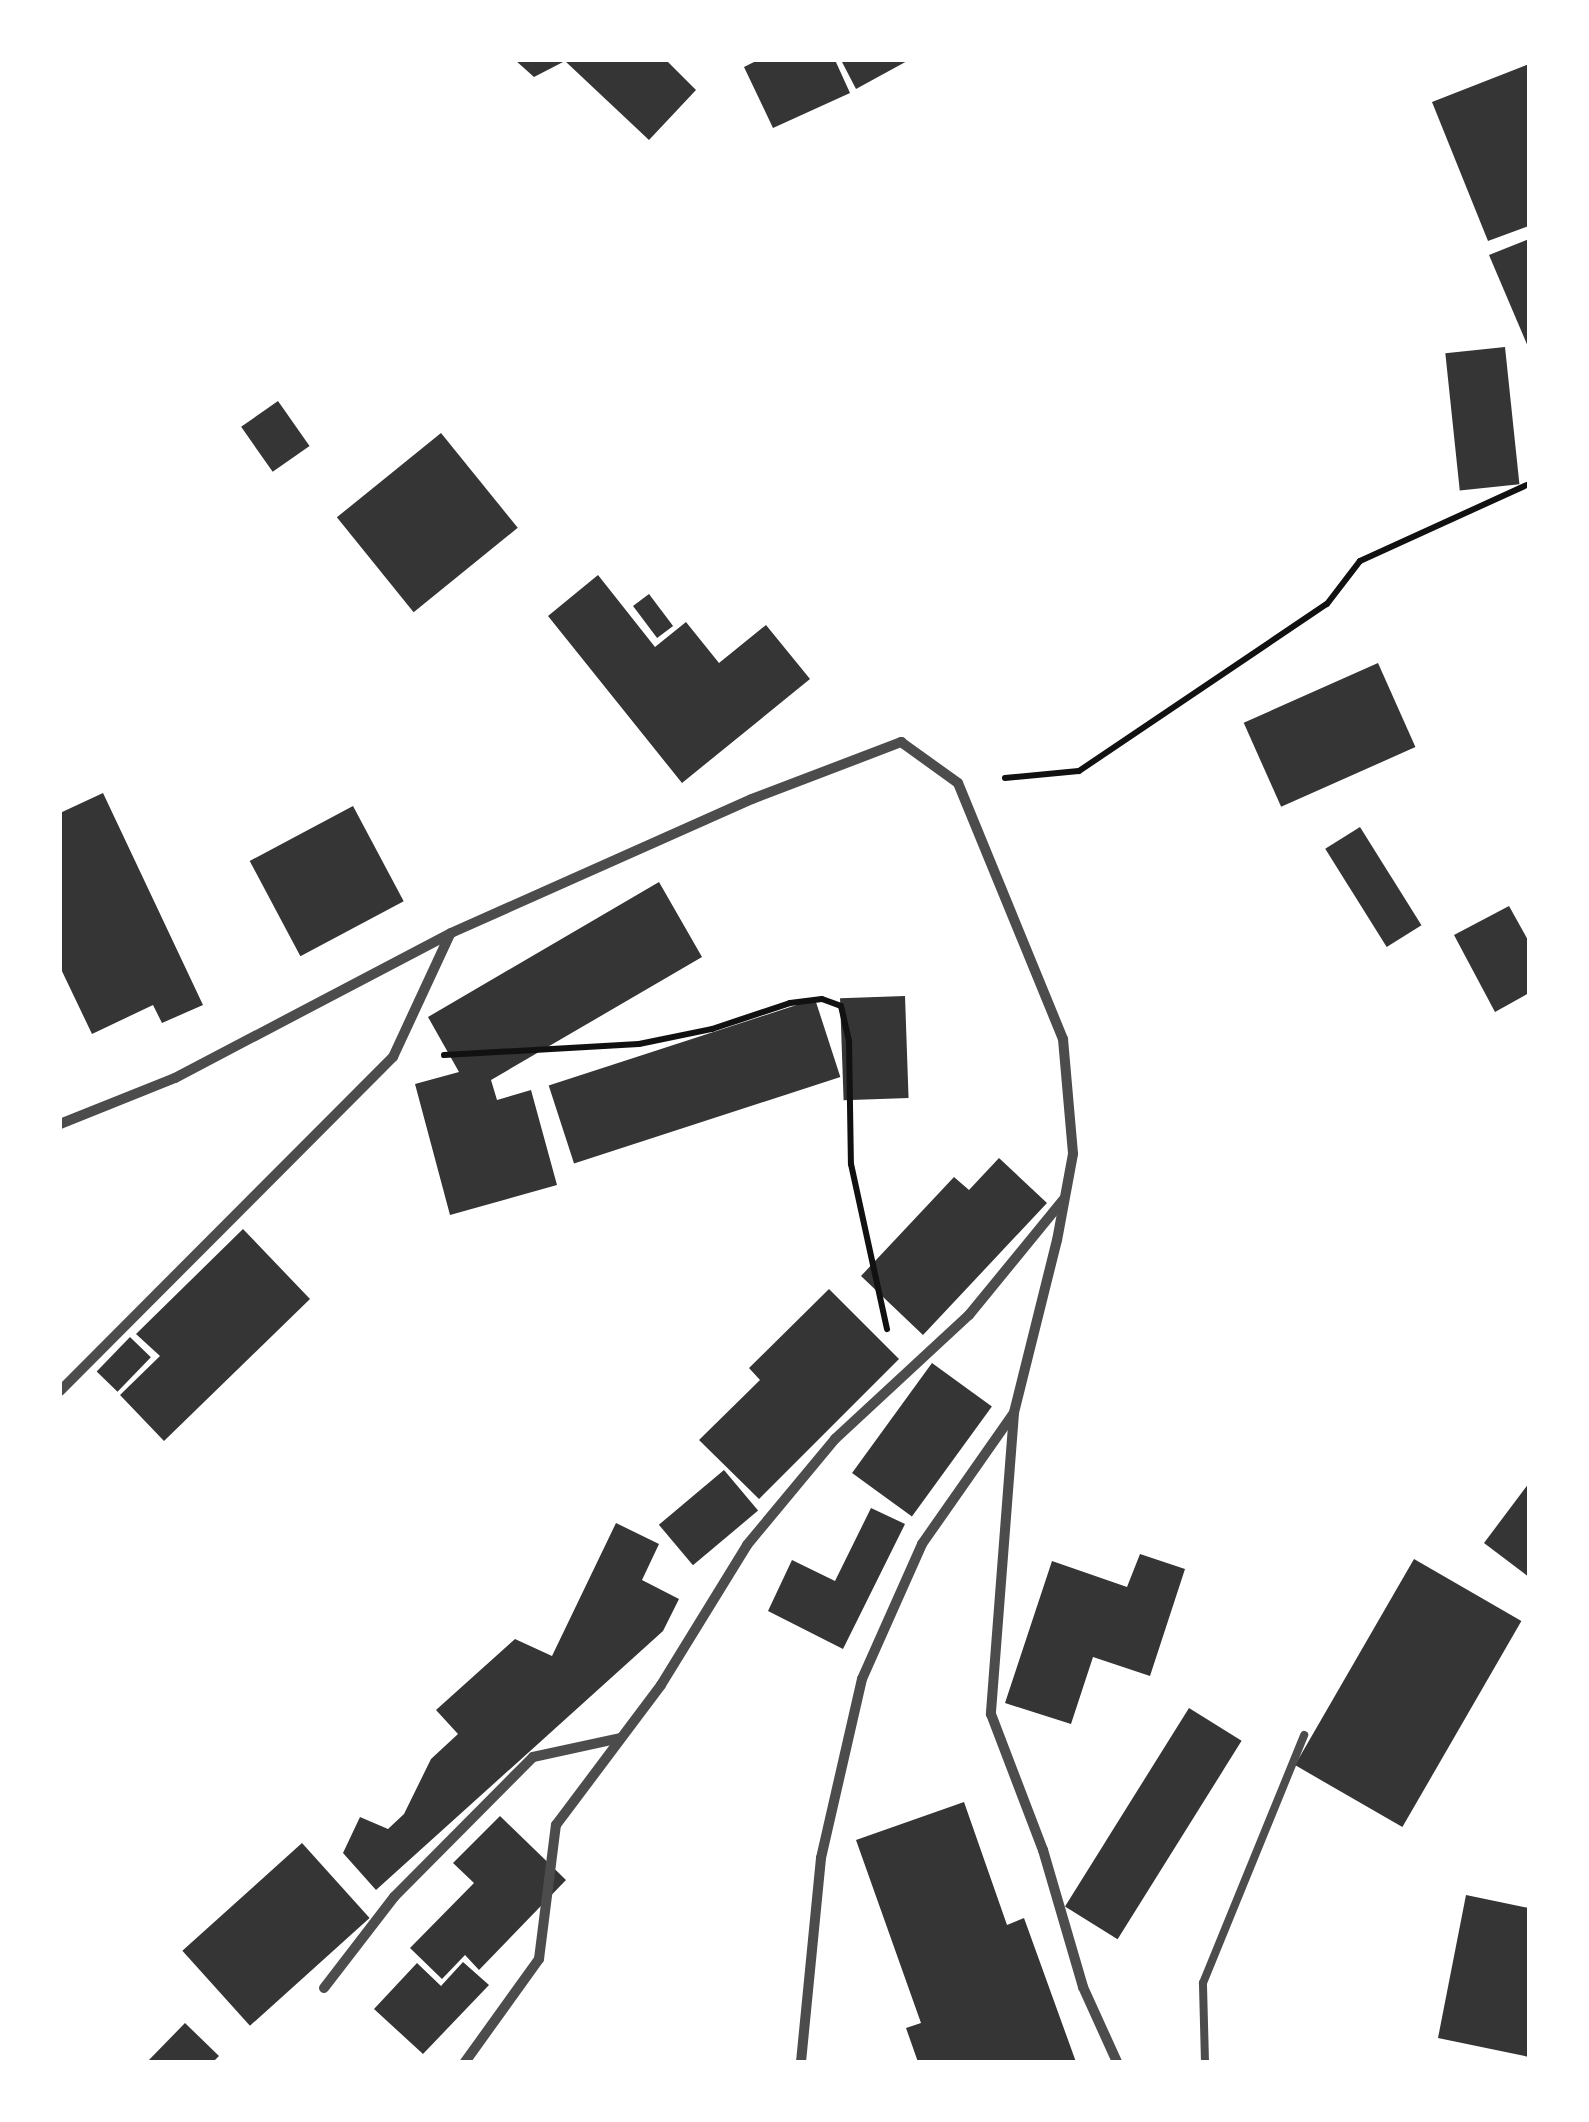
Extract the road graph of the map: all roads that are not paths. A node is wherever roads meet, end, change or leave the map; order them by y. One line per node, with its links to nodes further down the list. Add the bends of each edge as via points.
1 (450, 932): 2 (street, via 175,1078); 3 (street, via 752,798 901,742 958,783 1063,1038 1072,1154); 4 (street, via 392,1058)
2 (60, 1124)
3 (1064, 1200): 5 (street); 7 (street, via 969,1315 835,1439 747,1545)
4 (60, 1390)
5 (1014, 1413): 10 (street, via 922,1544 862,1679 820,1858); 11 (street, via 991,1714 1043,1850 1083,1987)
6 (1304, 1735): 12 (lane, via 1203,1983)
7 (621, 1738): 8 (street, via 532,1757 394,1898); 9 (street, via 556,1825 538,1959)
8 (324, 1988)
9 (465, 2062)
10 (801, 2062)
11 (1117, 2062)
12 (1205, 2062)

